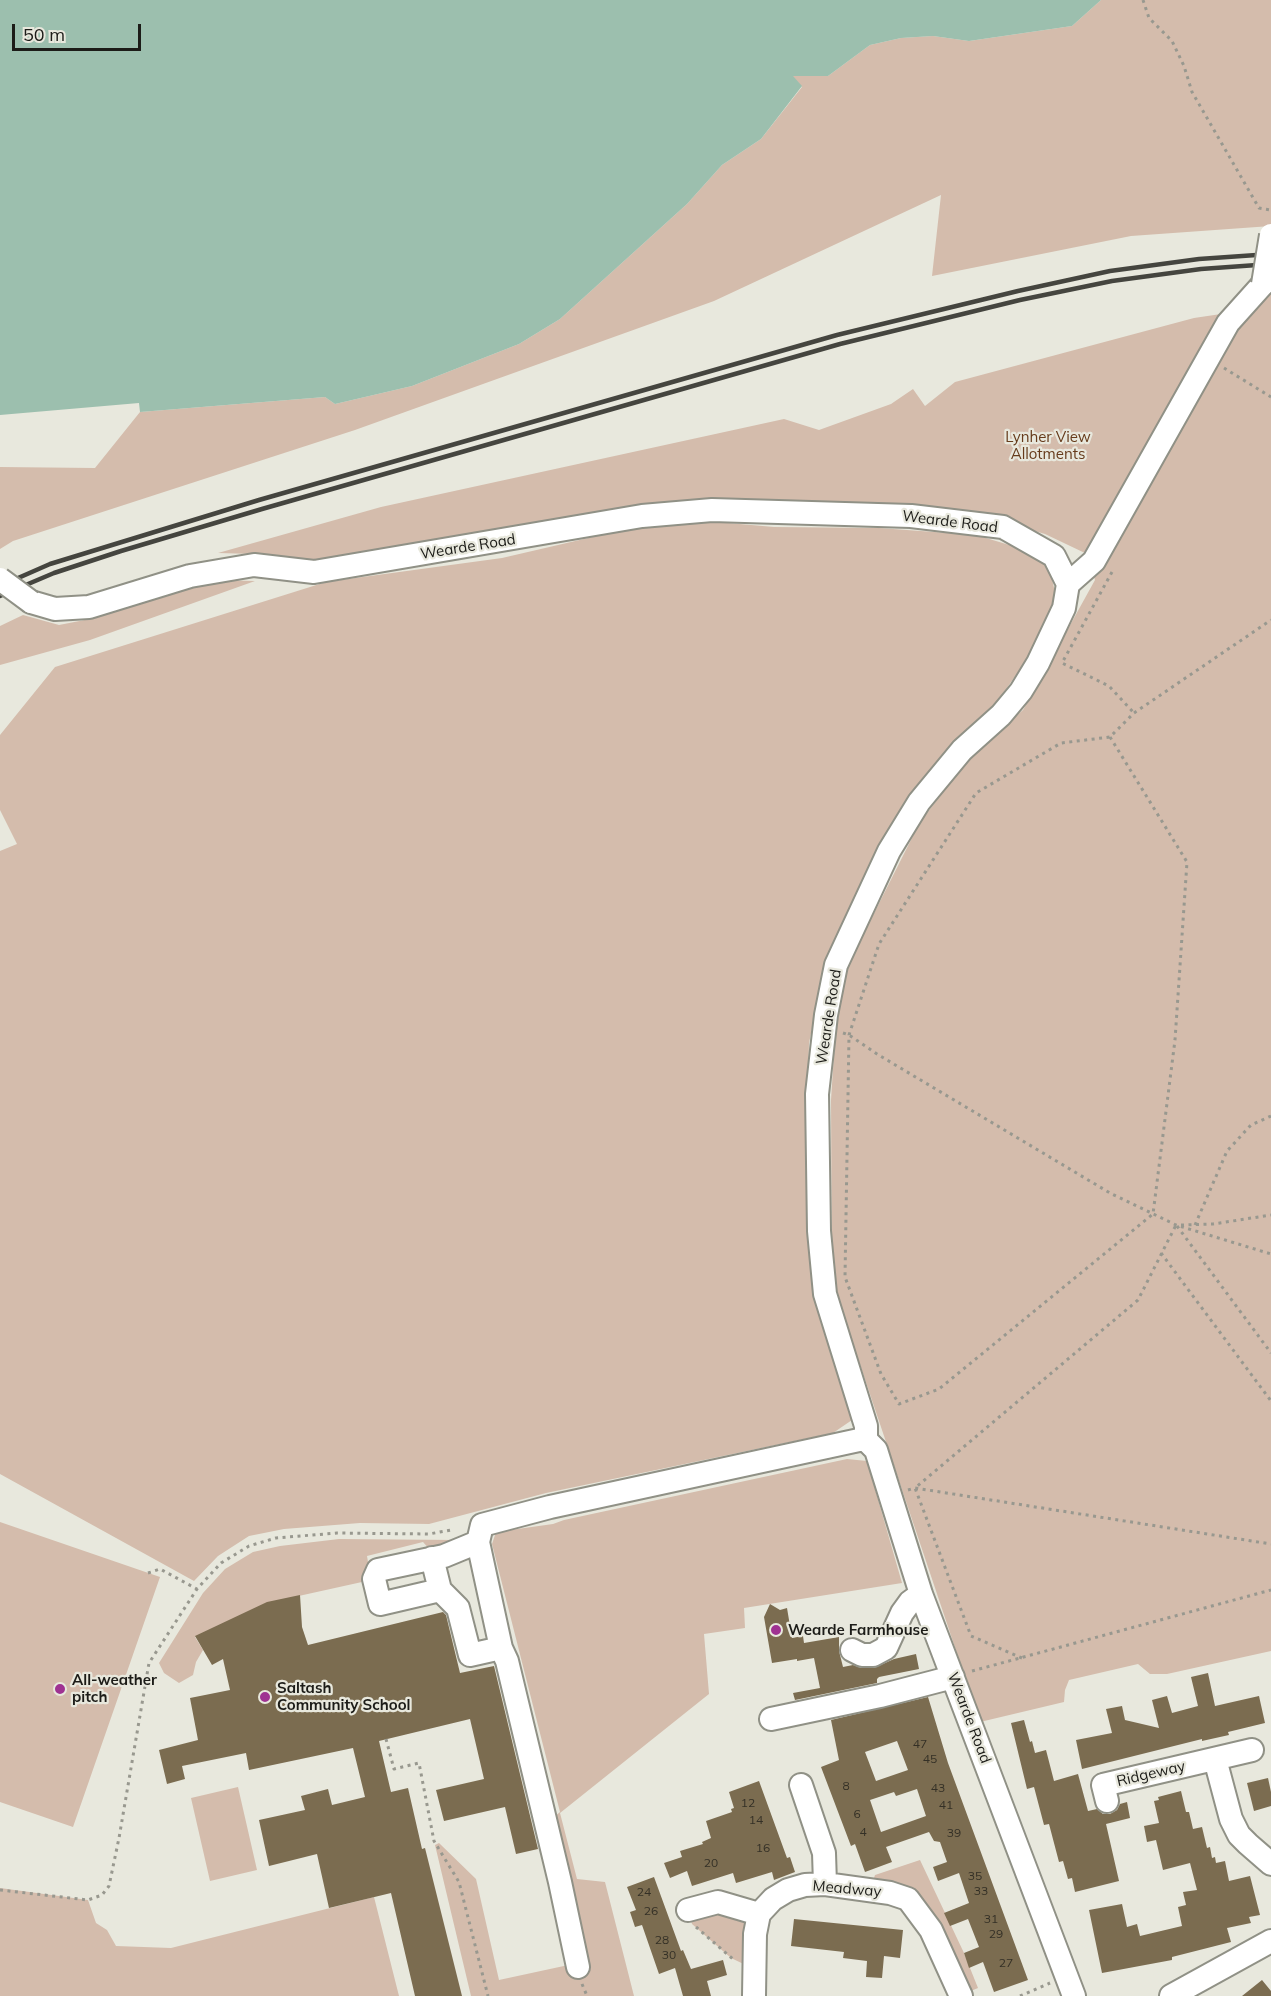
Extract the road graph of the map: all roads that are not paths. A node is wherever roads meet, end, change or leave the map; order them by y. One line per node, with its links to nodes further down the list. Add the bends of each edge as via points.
1 (1271, 235): 3 (street, bridge, via 1263,284 1228,323 1094,561)
2 (0, 579): 3 (street, Wearde Road, bridge, via 31,602 55,609 89,607 190,576 254,565 314,572 642,516 712,510 911,516 1003,527 1054,556)
3 (1068, 584): 4 (street, Wearde Road, via 1064,608 1021,691 962,750 926,794 889,851 836,965 817,1094 819,1231 825,1294 866,1426)
4 (866, 1440): 5 (street, via 561,1505); 8 (street, Wearde Road, via 876,1450)
5 (480, 1533): 6 (street, via 444,1556); 9 (street)
6 (432, 1557): 7 (street); 7 (street, via 378,1570 374,1579 380,1604)
7 (440, 1590): 10 (street)
8 (921, 1594): 12 (street, via 902,1613 886,1648 862,1656); 13 (street, Wearde Road)
9 (491, 1601): 10 (street); 11 (street)
10 (458, 1608): 11 (street, via 470,1655)
11 (501, 1648): 24 (street)
12 (852, 1650)
13 (953, 1677): 14 (street); 25 (street, Wearde Road)
14 (771, 1719)
15 (1252, 1750): 16 (street, Ridgeway)
16 (1215, 1759): 18 (street, Ridgeway, via 1103,1785); 19 (street, via 1231,1820 1248,1844)
17 (801, 1785): 20 (street, via 824,1853)
18 (1107, 1801)
19 (1271, 1864)
20 (825, 1884): 22 (street, Meadway, via 788,1890); 27 (street, Meadway, via 908,1899 931,1930)
21 (687, 1910): 22 (street, via 718,1902)
22 (759, 1914): 26 (street)
23 (1271, 1941): 28 (street)
24 (578, 1967)
25 (1070, 1986)
26 (754, 1996)
27 (961, 1996)
28 (1171, 1996)

